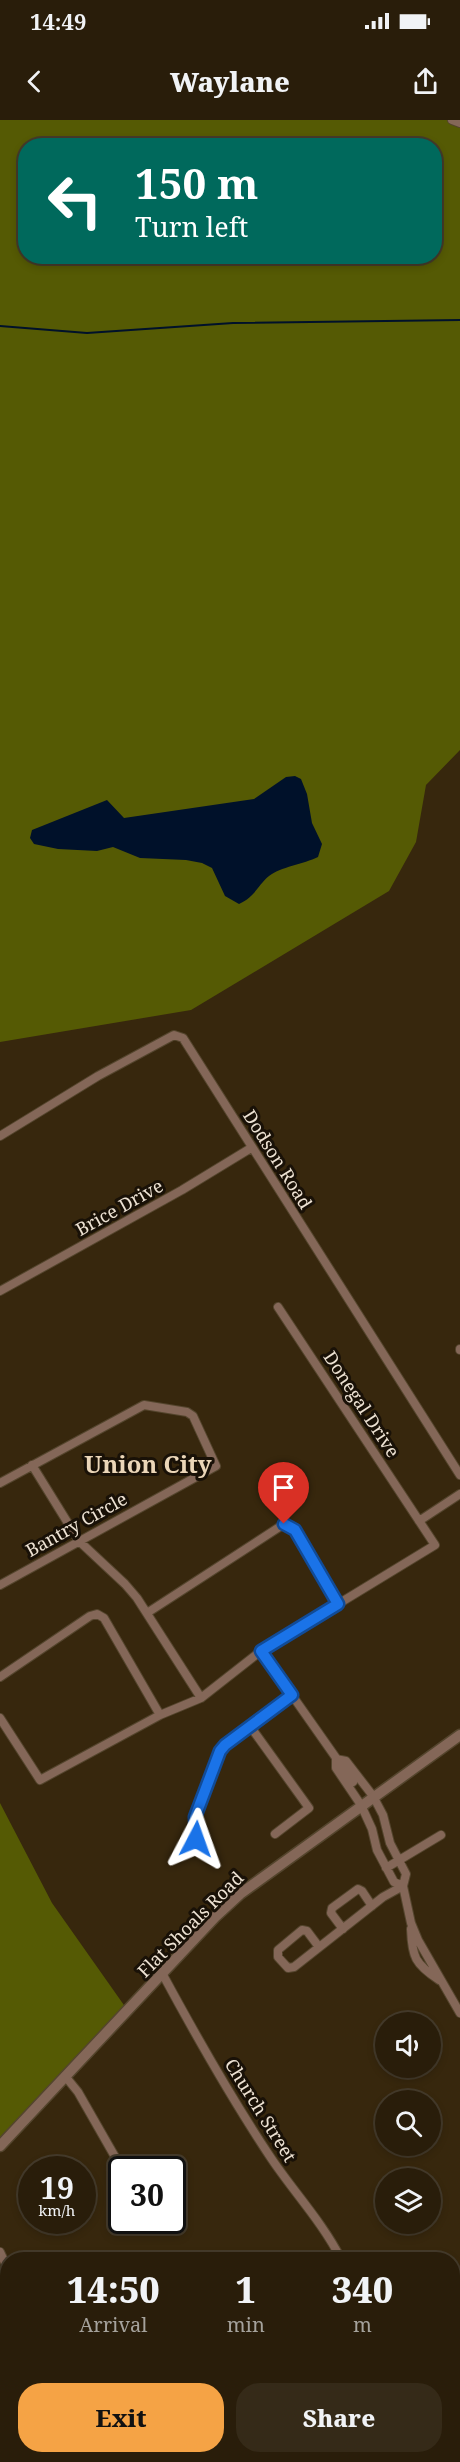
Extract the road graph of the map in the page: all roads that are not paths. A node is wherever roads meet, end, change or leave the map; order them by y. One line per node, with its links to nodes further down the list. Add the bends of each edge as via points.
1 (452, 120): 2 (street)
2 (460, 123)
3 (0, 1136): 4 (street, Dodson Road, via 98,1076 179,1035)
4 (251, 1148): 5 (street, Brice Drive); 8 (street, Dodson Road)
5 (0, 1291)
6 (278, 1307): 11 (street, Donegal Drive)
7 (32, 1465): 9 (street, Bantry Circle); 12 (street); 12 (street, Bantry Circle, via 144,1405 193,1416 216,1466)
8 (460, 1475)
9 (0, 1483)
10 (460, 1494): 11 (street)
11 (419, 1521): 14 (street, Donegal Drive, via 435,1545)
12 (78, 1541): 13 (street, Bantry Circle); 15 (street, via 125,1584)
13 (0, 1584)
14 (338, 1604): 15 (street, via 295,1530 284,1524); 16 (street)
15 (147, 1613): 19 (street)
16 (261, 1651): 18 (street); 19 (street)
17 (0, 1677): 20 (street, via 97,1614 104,1618)
18 (292, 1695): 22 (street); 24 (street, via 336,1758 336,1768)
19 (201, 1698): 20 (street)
20 (160, 1715): 21 (street, via 40,1780)
21 (0, 1718)
22 (250, 1726): 27 (street, via 309,1808); 29 (street, via 220,1751 195,1817)
23 (460, 1735): 25 (street, Flat Shoals Road)
24 (353, 1782): 25 (street); 26 (street)
25 (373, 1796): 26 (street, Flat Shoals Road); 30 (street)
26 (361, 1805): 31 (street); 36 (street, Flat Shoals Road, via 240,1894)
27 (275, 1834)
28 (441, 1835): 30 (street)
29 (196, 1839)
30 (399, 1861): 31 (street); 32 (street, via 406,1874)
31 (386, 1868): 32 (street, via 394,1882)
32 (403, 1886): 33 (street); 37 (street, via 411,1923)
33 (372, 1906): 34 (street); 34 (street, via 363,1891 357,1889 332,1908 331,1913)
34 (342, 1929): 35 (street)
35 (320, 1947): 35 (street, via 294,1967 288,1968 278,1957 278,1950 302,1929)
36 (162, 1973): 38 (street, Flat Shoals Road); 41 (street, Church Street, via 233,2100)
37 (460, 2013)
38 (65, 2076): 39 (street, Flat Shoals Road); 40 (street)
39 (0, 2146)
40 (115, 2156)
41 (337, 2252)

